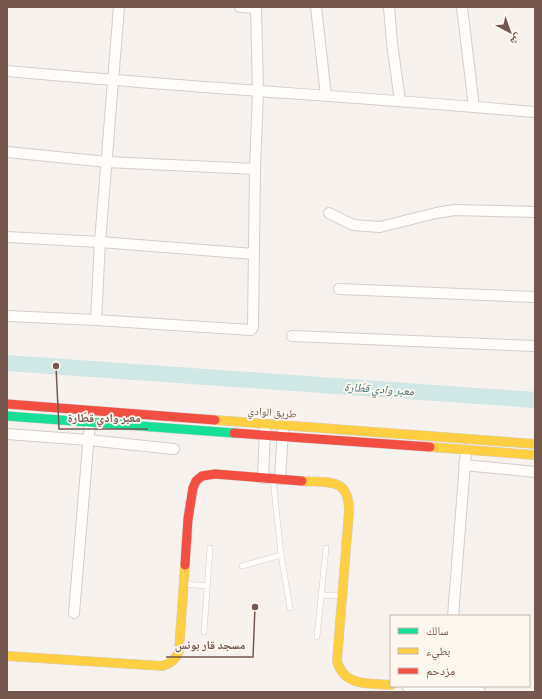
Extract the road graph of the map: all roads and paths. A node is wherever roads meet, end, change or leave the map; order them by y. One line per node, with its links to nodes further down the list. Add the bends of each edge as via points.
1 (119, 7): 8 (street)
2 (240, 7): 6 (street)
3 (316, 7): 10 (street)
4 (389, 7): 11 (street)
5 (462, 7): 12 (street)
6 (256, 8): 9 (street)
7 (7, 72): 8 (street)
8 (113, 81): 9 (street); 15 (street)
9 (258, 92): 10 (street); 16 (street)
10 (326, 96): 11 (street)
11 (400, 101): 12 (street)
12 (474, 107): 13 (street)
13 (535, 112)
14 (7, 152): 15 (street)
15 (107, 162): 16 (street); 20 (street)
16 (255, 169): 21 (street)
17 (535, 212): 18 (street, via 455,210 380,227 353,225)
18 (329, 213)
19 (7, 238): 20 (street)
20 (100, 242): 21 (street); 25 (street)
21 (254, 254): 25 (street, via 251,330)
22 (339, 289): 23 (street)
23 (535, 297)
24 (7, 316): 25 (street)
25 (96, 320)
26 (292, 336): 27 (street)
27 (535, 346)
28 (7, 404): 31 (main road, طريق الوادي)
29 (7, 416): 30 (main road)
30 (90, 422): 34 (main road); 36 (street)
31 (265, 424): 32 (main road, طريق الوادي); 34 (street)
32 (283, 425): 35 (street); 37 (main road, طريق الوادي)
33 (7, 434): 36 (street)
34 (264, 436): 35 (main road); 43 (street)
35 (282, 437): 39 (main road); 43 (street)
36 (88, 440): 38 (street); 53 (street)
37 (535, 444)
38 (174, 449)
39 (466, 450): 40 (main road); 41 (street)
40 (535, 456)
41 (464, 466): 42 (street); 54 (street)
42 (535, 472)
43 (272, 478): 46 (lane); 48 (main road, via 209,474 196,481 188,512); 51 (main road, via 334,483 347,491 349,511)
44 (210, 548): 49 (lane)
45 (326, 548): 50 (lane)
46 (281, 555): 47 (lane); 52 (lane)
47 (242, 566)
48 (183, 584): 49 (lane); 57 (main road, via 179,651 174,661 169,664 162,666)
49 (207, 586): 55 (lane)
50 (321, 595): 51 (lane); 56 (lane)
51 (342, 596): 58 (main road, via 337,667 347,679 355,682)
52 (290, 608)
53 (74, 613)
54 (453, 615)
55 (204, 632)
56 (317, 637)
57 (7, 656)
58 (390, 685)
59 (419, 687): 60 (street)
60 (480, 692)

